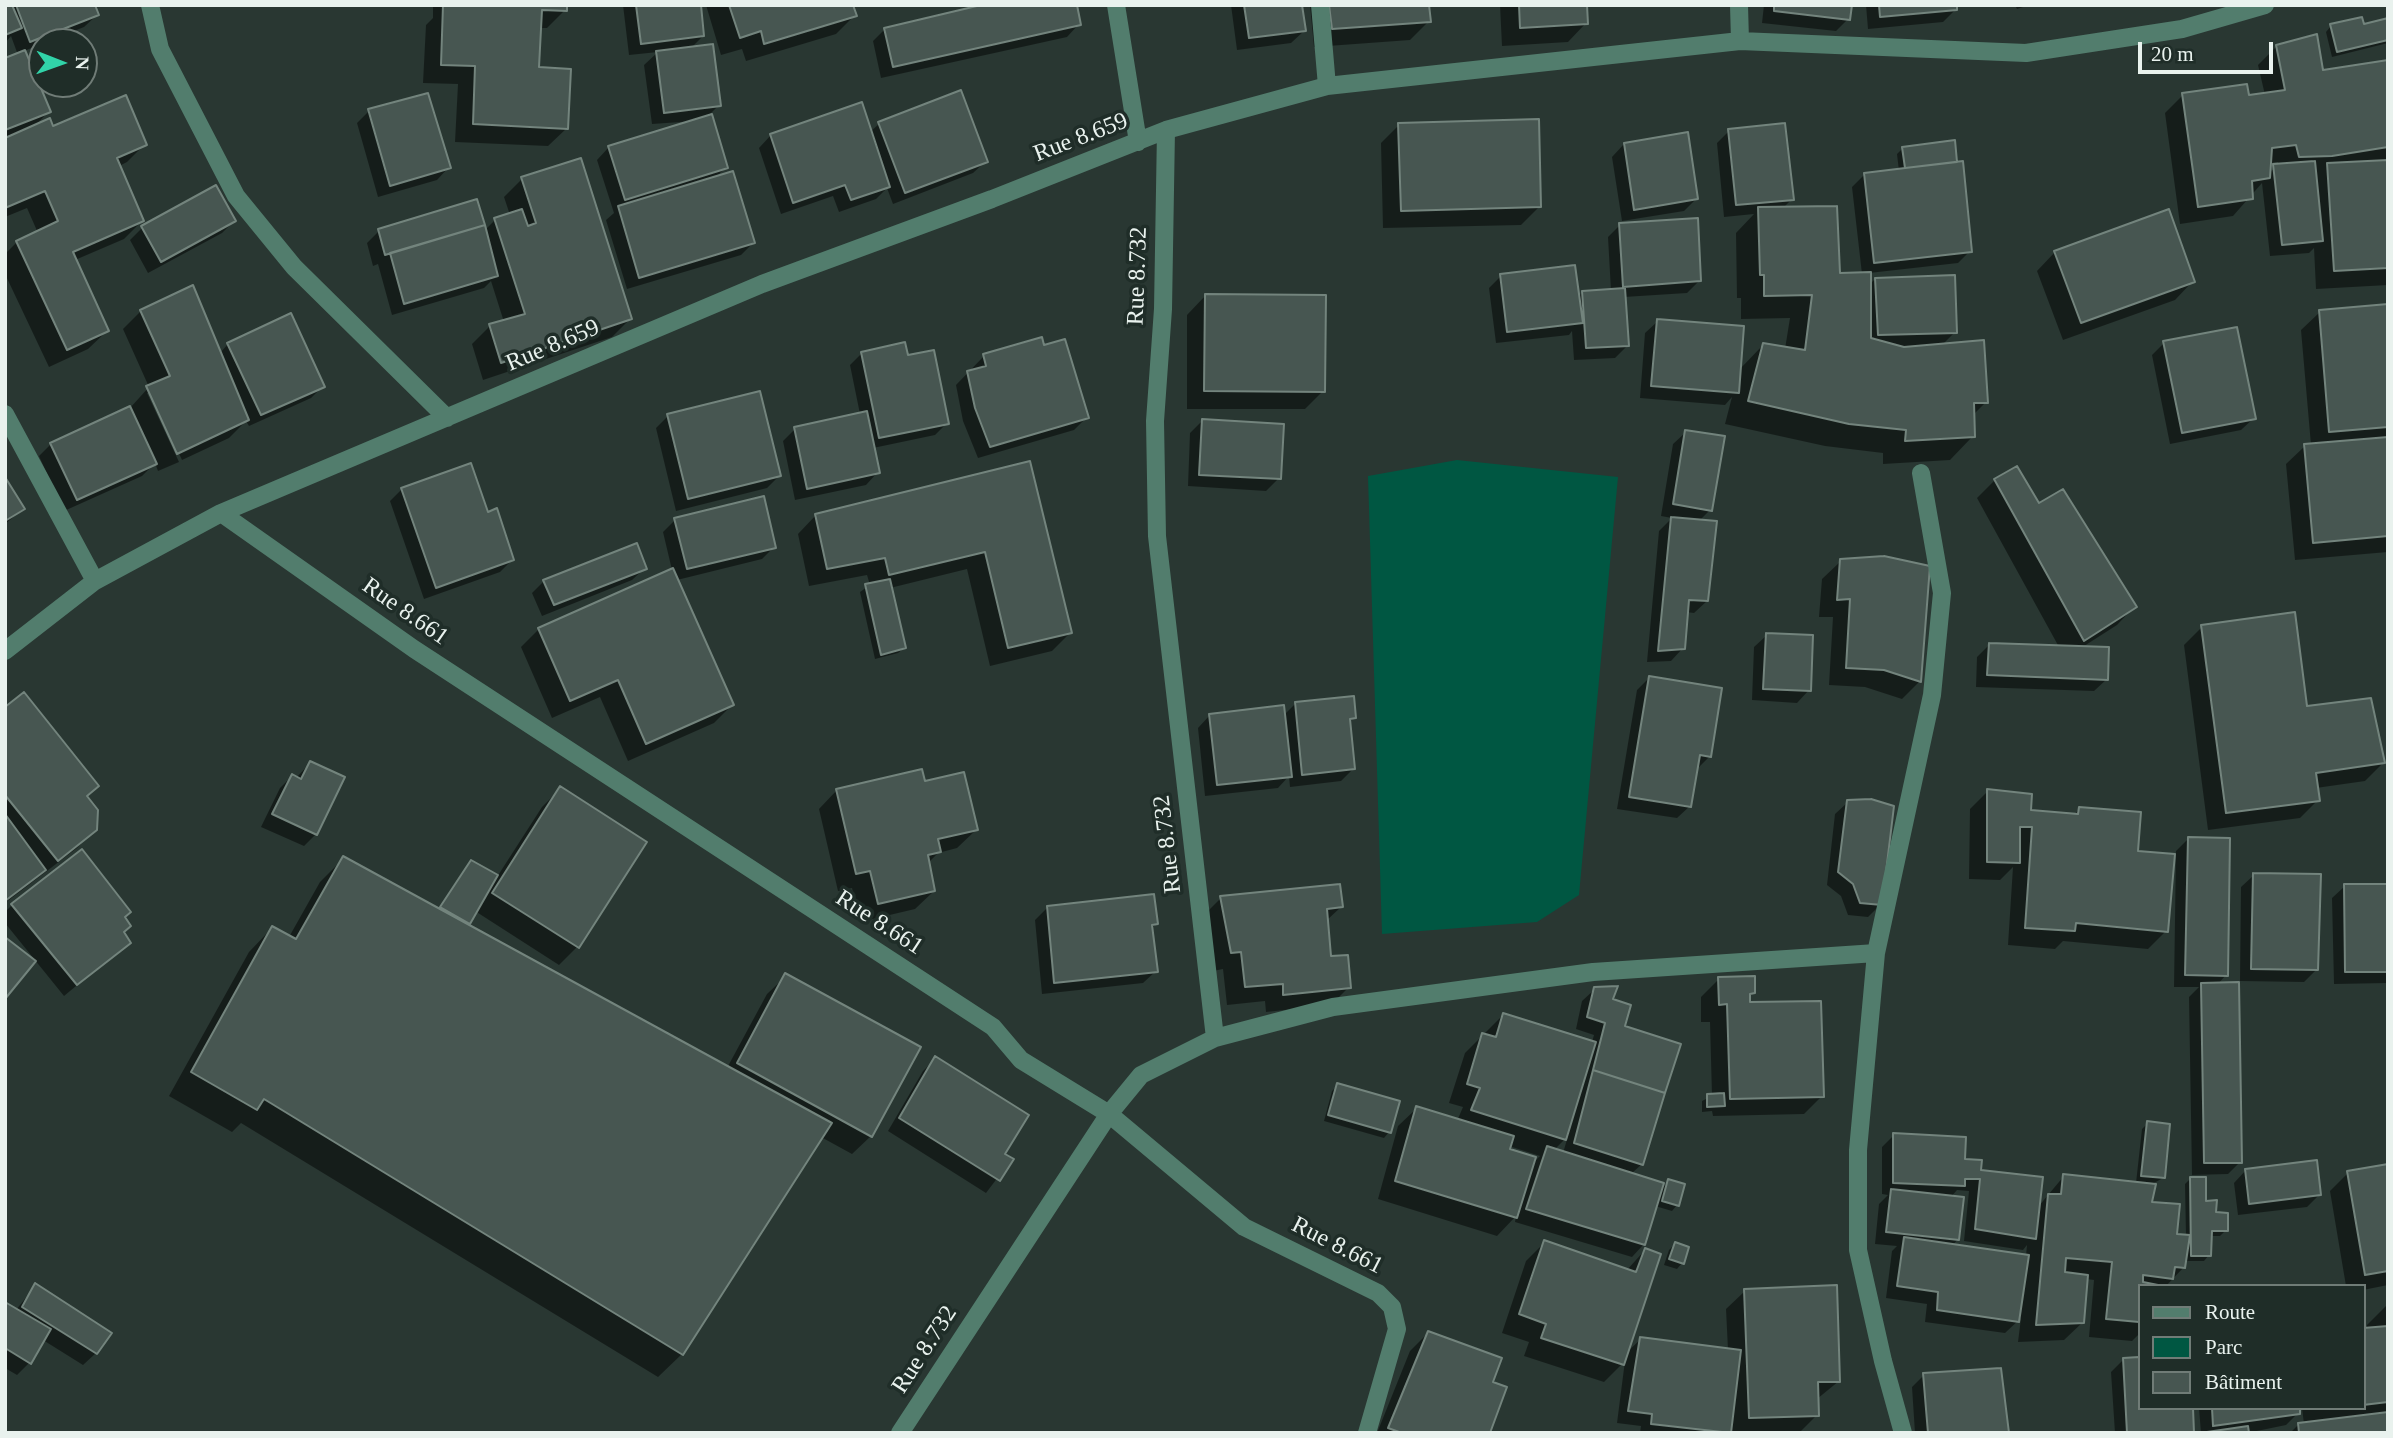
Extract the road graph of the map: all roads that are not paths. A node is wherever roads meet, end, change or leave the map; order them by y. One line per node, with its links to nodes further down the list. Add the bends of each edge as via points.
1 (150, 5): 11 (street, via 160,50 236,196 294,267)
2 (1115, 5): 9 (street)
3 (1320, 5): 7 (street)
4 (1739, 5): 6 (street)
5 (2265, 5): 6 (street, Rue 8.659, via 2182,29 2026,53)
6 (1740, 41): 7 (street, Rue 8.659)
7 (1327, 86): 8 (street, Rue 8.659)
8 (1166, 130): 9 (street, Rue 8.659); 17 (street, Rue 8.732, via 1163,309 1155,421 1157,536)
9 (1138, 142): 11 (street, Rue 8.659, via 762,284)
10 (5, 414): 14 (street)
11 (447, 418): 13 (street, Rue 8.659)
12 (1921, 473): 16 (street, via 1942,593 1932,695)
13 (221, 513): 14 (street, Rue 8.659); 18 (street, Rue 8.661, via 426,656 993,1027 1021,1060)
14 (95, 581): 15 (street, Rue 8.659)
15 (5, 651)
16 (1876, 953): 17 (street, via 1593,972 1333,1007); 21 (street, via 1858,1150 1858,1250)
17 (1215, 1038): 18 (street, Rue 8.732, via 1141,1075)
18 (1109, 1114): 19 (street, Rue 8.732); 20 (street, Rue 8.661, via 1244,1227 1378,1293 1392,1307 1396,1329)
19 (900, 1433)
20 (1367, 1433)
21 (1903, 1433)

